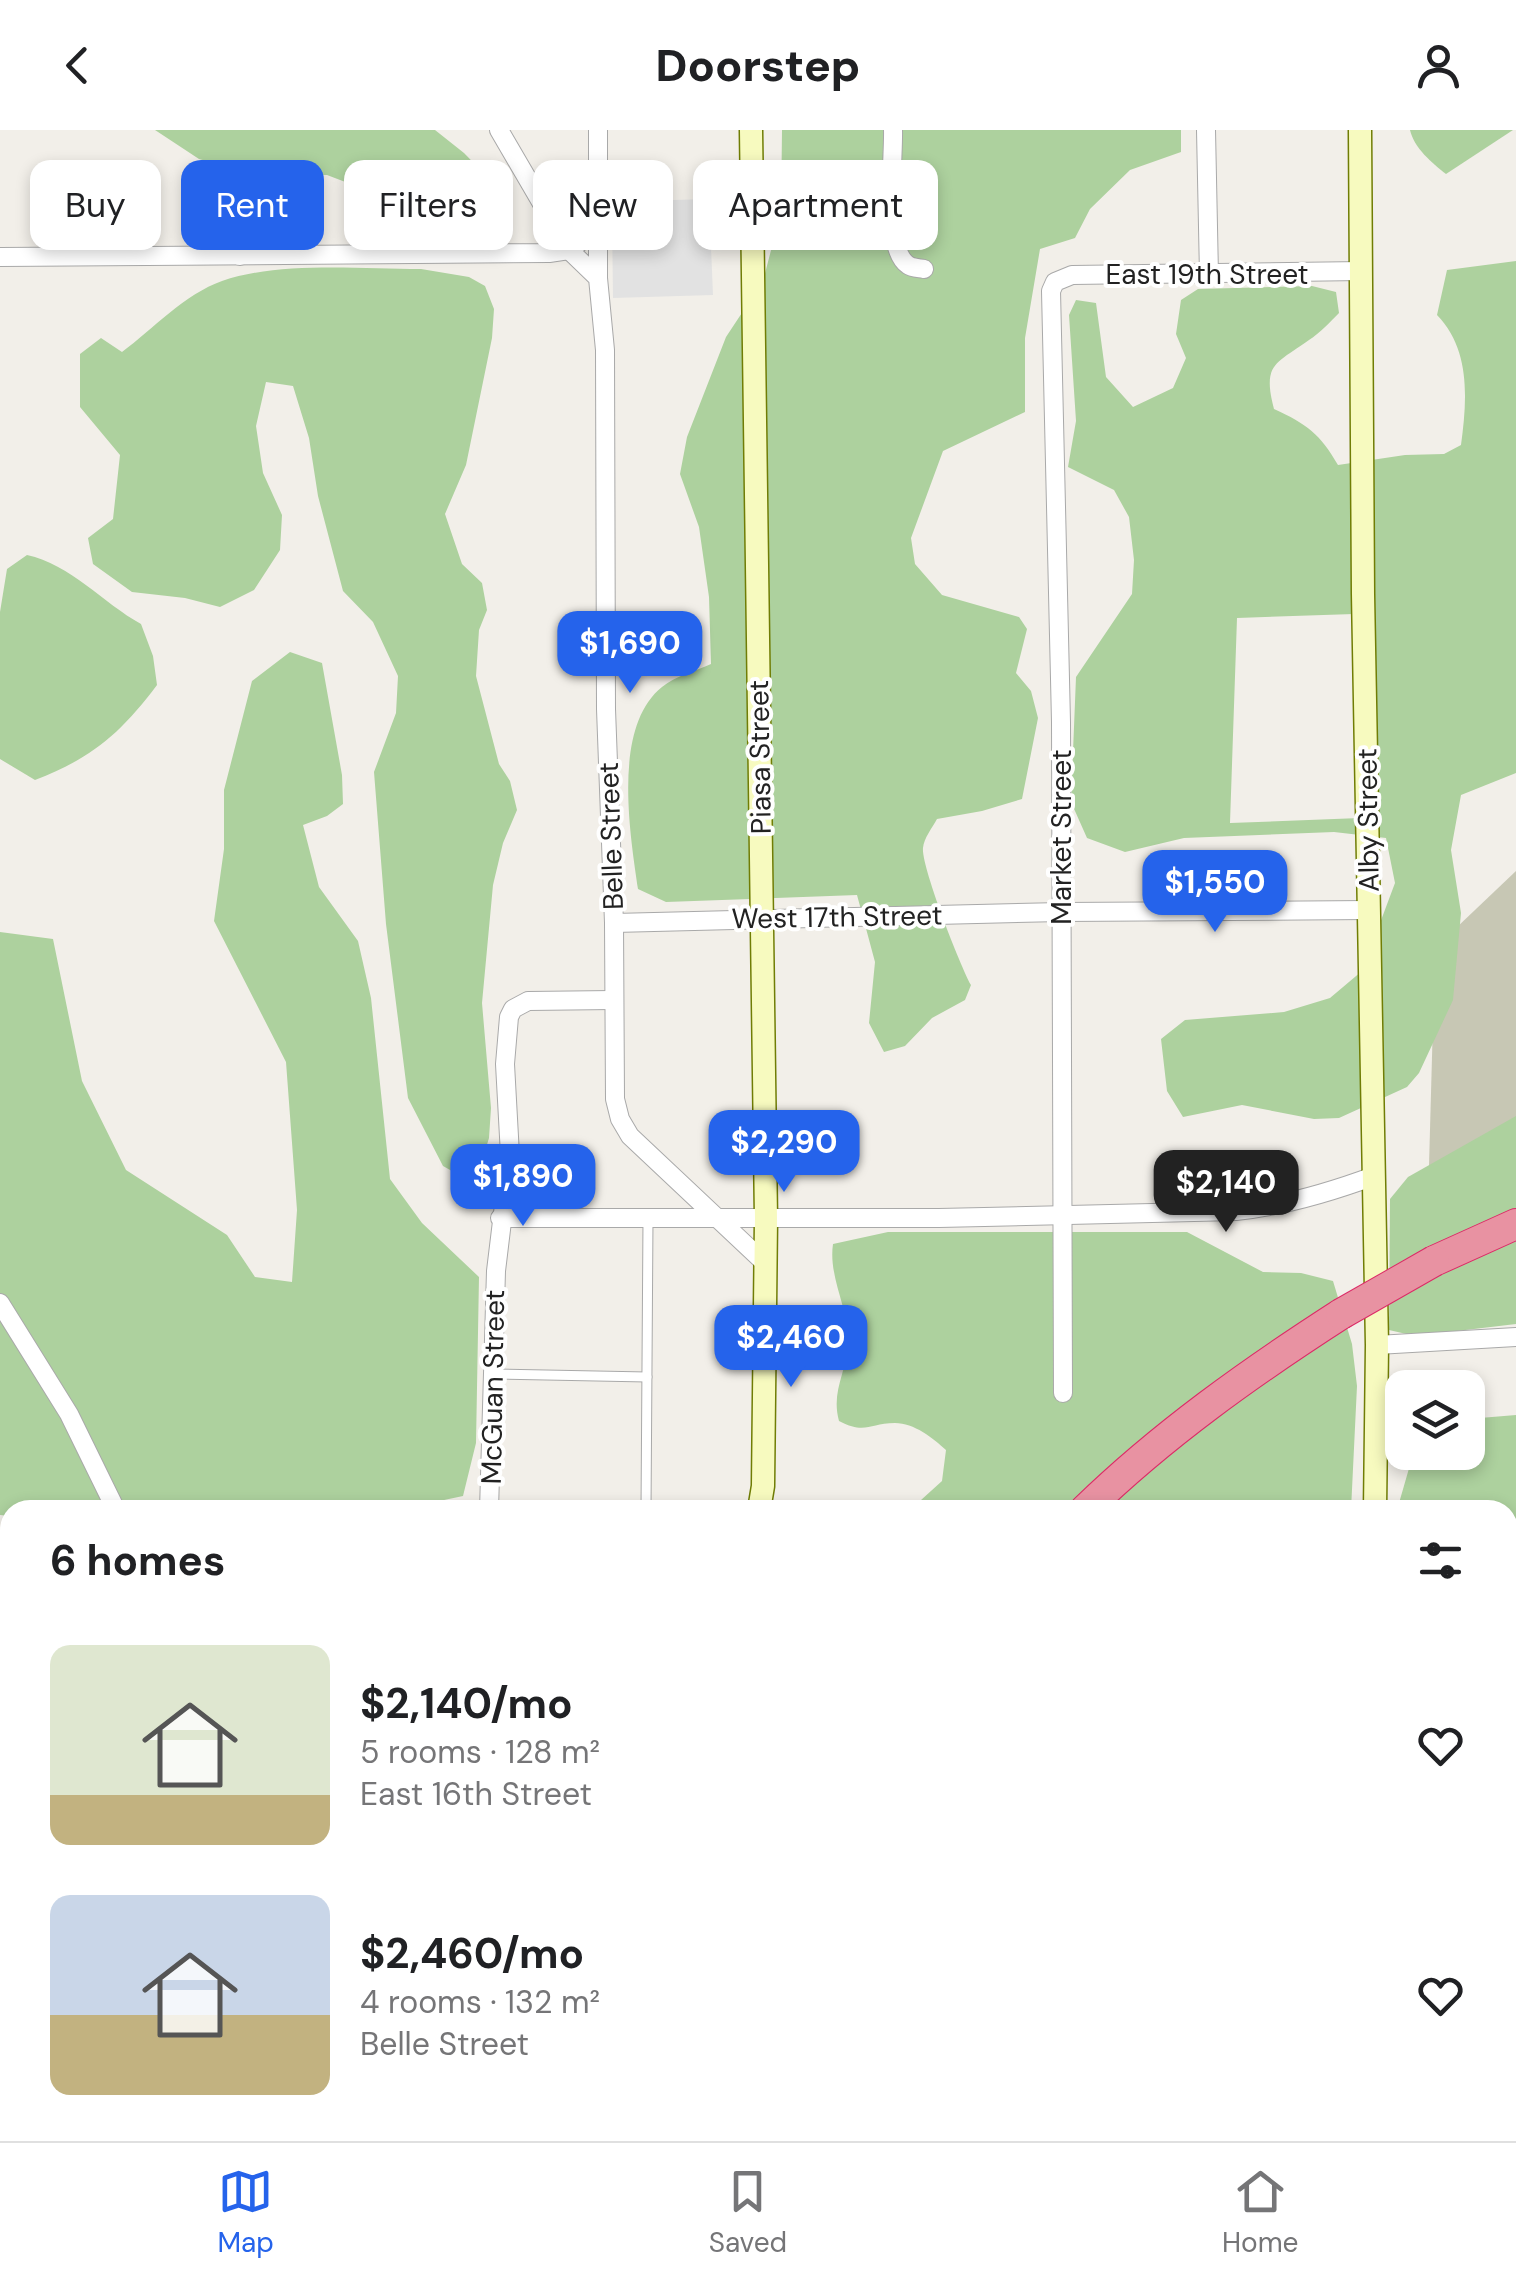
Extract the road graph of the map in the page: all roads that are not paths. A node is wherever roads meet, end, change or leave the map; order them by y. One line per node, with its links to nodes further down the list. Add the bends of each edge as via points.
1 (499, 130): 8 (street)
2 (598, 130): 7 (street, Belle Street)
3 (751, 130): 21 (street, Piasa Street)
4 (893, 130): 14 (street, via 898,254)
5 (1206, 130): 16 (street)
6 (1360, 130): 15 (street, Alby Street)
7 (598, 160)
8 (533, 188)
9 (240, 250): 12 (street)
10 (569, 250): 12 (street); 17 (street)
11 (598, 250): 17 (street, Belle Street)
12 (240, 256): 13 (street)
13 (0, 257)
14 (924, 269)
15 (1362, 271): 16 (street, East 19th Street); 19 (street, Alby Street)
16 (1209, 275): 18 (street, East 19th Street, via 1072,274)
17 (598, 278): 22 (street, Belle Street, via 605,350)
18 (1055, 282): 20 (street, Market Street, via 1050,311)
19 (1369, 910): 20 (street, West 17th Street); 24 (street, Alby Street)
20 (1060, 912): 21 (street, West 17th Street); 25 (street, Market Street)
21 (763, 920): 22 (street, West 17th Street); 27 (street, Piasa Street)
22 (614, 923): 23 (street, Belle Street)
23 (613, 1000): 26 (street, McGuan Street, via 528,1001 512,1010 505,1064 510,1155); 29 (street, Belle Street, via 620,1119)
24 (1374, 1176): 25 (street, via 1268,1208); 34 (street, Alby Street)
25 (1065, 1214): 27 (street); 37 (street, Market Street)
26 (500, 1218): 28 (street); 35 (street, McGuan Street)
27 (766, 1219): 29 (street); 31 (street, Piasa Street)
28 (648, 1220): 29 (street); 36 (lane)
29 (718, 1220): 31 (street, Belle Street)
30 (1516, 1224): 42 (highway, bridge, via 1341,1314 1214,1401)
31 (766, 1264): 41 (street)
32 (0, 1303): 38 (street, via 69,1414)
33 (1516, 1338): 34 (street)
34 (1377, 1345): 43 (street, Alby Street)
35 (494, 1374): 36 (lane); 39 (street, McGuan Street)
36 (647, 1377): 40 (lane)
37 (1064, 1393)
38 (111, 1500)
39 (489, 1500)
40 (646, 1500)
41 (761, 1500)
42 (1097, 1500)
43 (1375, 1500)

